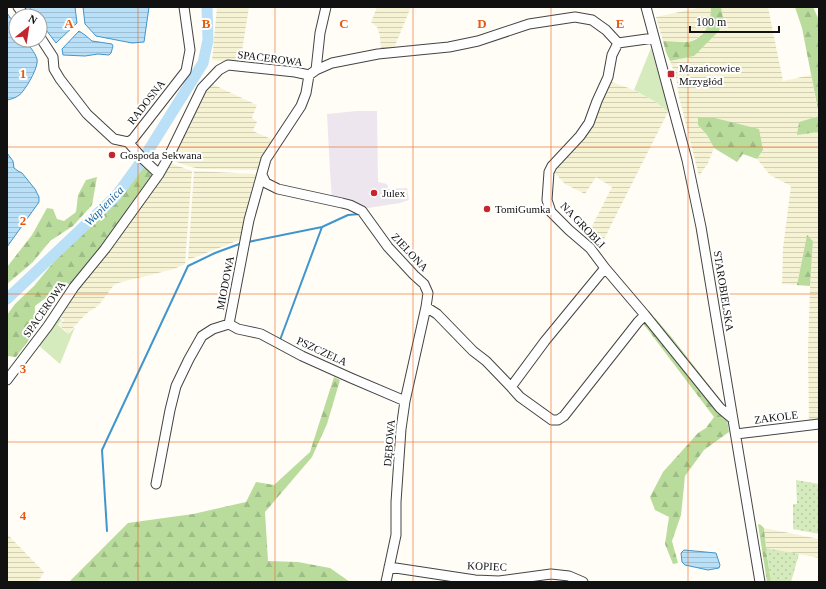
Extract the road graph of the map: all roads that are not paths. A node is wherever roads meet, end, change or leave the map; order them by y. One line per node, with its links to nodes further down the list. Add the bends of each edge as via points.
1 (184, 7): 8 (street, RADOSNA, via 190,50 186,71)
2 (326, 7): 7 (street, MIODOWA)
3 (646, 7): 4 (street, STAROBIELSKA)
4 (654, 38): 5 (street); 18 (street, STAROBIELSKA, via 692,179)
5 (618, 43): 7 (street, SPACEROWA, via 592,20 576,17 529,24 478,41 449,47 378,54 332,63); 11 (street, NA GROBLI, via 612,55 608,77 589,123 549,172 547,200 551,212 590,248)
6 (47, 48): 8 (street, RADOSNA, via 60,79 87,114 114,139)
7 (313, 73): 9 (street, SPACEROWA, via 228,65 219,70 202,88); 10 (street, MIODOWA, via 301,106 266,159)
8 (128, 142): 9 (street)
9 (158, 174): 15 (street, SPACEROWA)
10 (262, 174): 12 (street, ZIELONA, via 266,183 278,189 350,205 362,211 388,247 424,284 428,293); 14 (street, MIODOWA, via 249,220)
11 (605, 268): 13 (street, NA GROBLI); 16 (street)
12 (426, 307): 16 (street, via 437,314 473,352); 17 (street, DĘBOWA)
13 (646, 315): 16 (street, via 564,416 558,420 552,420 520,397); 18 (street, NA GROBLI, via 720,408)
14 (229, 324): 17 (street, PSZCZELA, via 238,329 261,334 302,356); 21 (street, MIODOWA, via 202,336 176,386)
15 (7, 380)
16 (511, 386)
17 (405, 400): 22 (street, DĘBOWA, via 396,502 396,535)
18 (733, 419): 20 (street, STAROBIELSKA)
19 (819, 424): 20 (street, ZAKOLE)
20 (736, 434): 25 (street, STAROBIELSKA)
21 (156, 484)
22 (390, 567): 23 (street, DĘBOWA); 24 (street, KOPIEC, via 475,580 499,581 551,574 569,576)
23 (386, 582)
24 (583, 582)
25 (760, 582)

